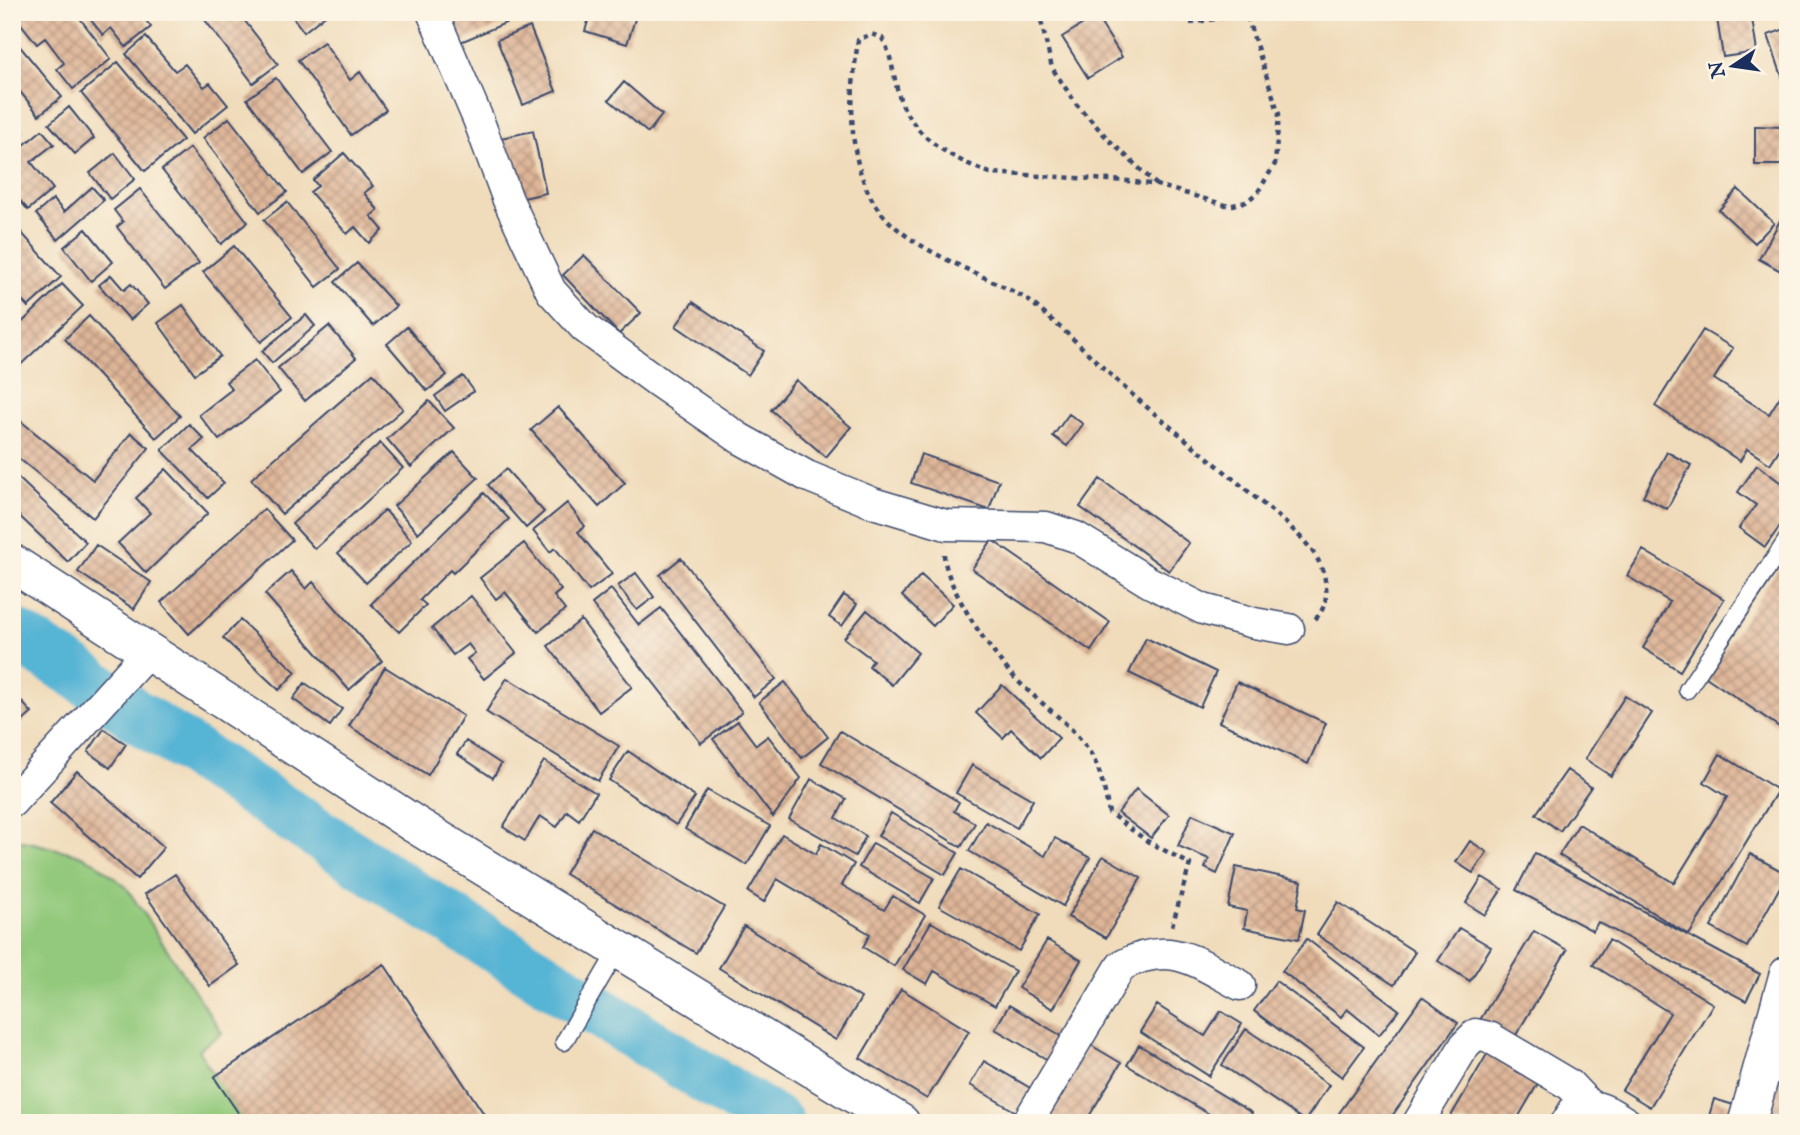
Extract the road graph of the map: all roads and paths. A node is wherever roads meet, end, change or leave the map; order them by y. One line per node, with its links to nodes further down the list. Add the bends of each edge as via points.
1 (432, 12): 5 (street, via 538,267 551,290 585,328 739,438 807,477)
2 (1039, 12): 4 (path, via 1052,68 1077,105)
3 (1190, 23): 4 (path, via 1246,14 1279,114 1275,164 1258,192 1246,202 1229,206)
4 (1157, 185): 8 (path, via 990,173 970,165 930,142 913,123 901,102 882,37 871,34 858,40 851,93 854,146 873,202 896,227 922,245 1025,297 1304,542 1318,560 1327,598 1321,614 1306,627)
5 (946, 525): 8 (street, via 1046,527 1076,537 1203,609); 13 (path, via 944,565 992,650 1091,753 1109,813 1189,864)
6 (1788, 538): 10 (lane)
7 (12, 563): 9 (street)
8 (1289, 629)
9 (138, 664): 11 (street); 12 (street)
10 (1687, 690)
11 (12, 802)
12 (618, 949): 17 (lane); 19 (street)
13 (1163, 953): 15 (street, via 1185,956); 20 (street, via 1140,956 1121,966)
14 (1788, 975): 16 (street)
15 (1240, 985)
16 (1783, 1015): 23 (street)
17 (564, 1042)
18 (1578, 1114): 21 (street, via 1570,1085 1489,1037 1476,1034); 22 (street, via 1602,1108)
19 (901, 1123)
20 (1027, 1123)
21 (1418, 1123)
22 (1627, 1123)
23 (1747, 1123)

